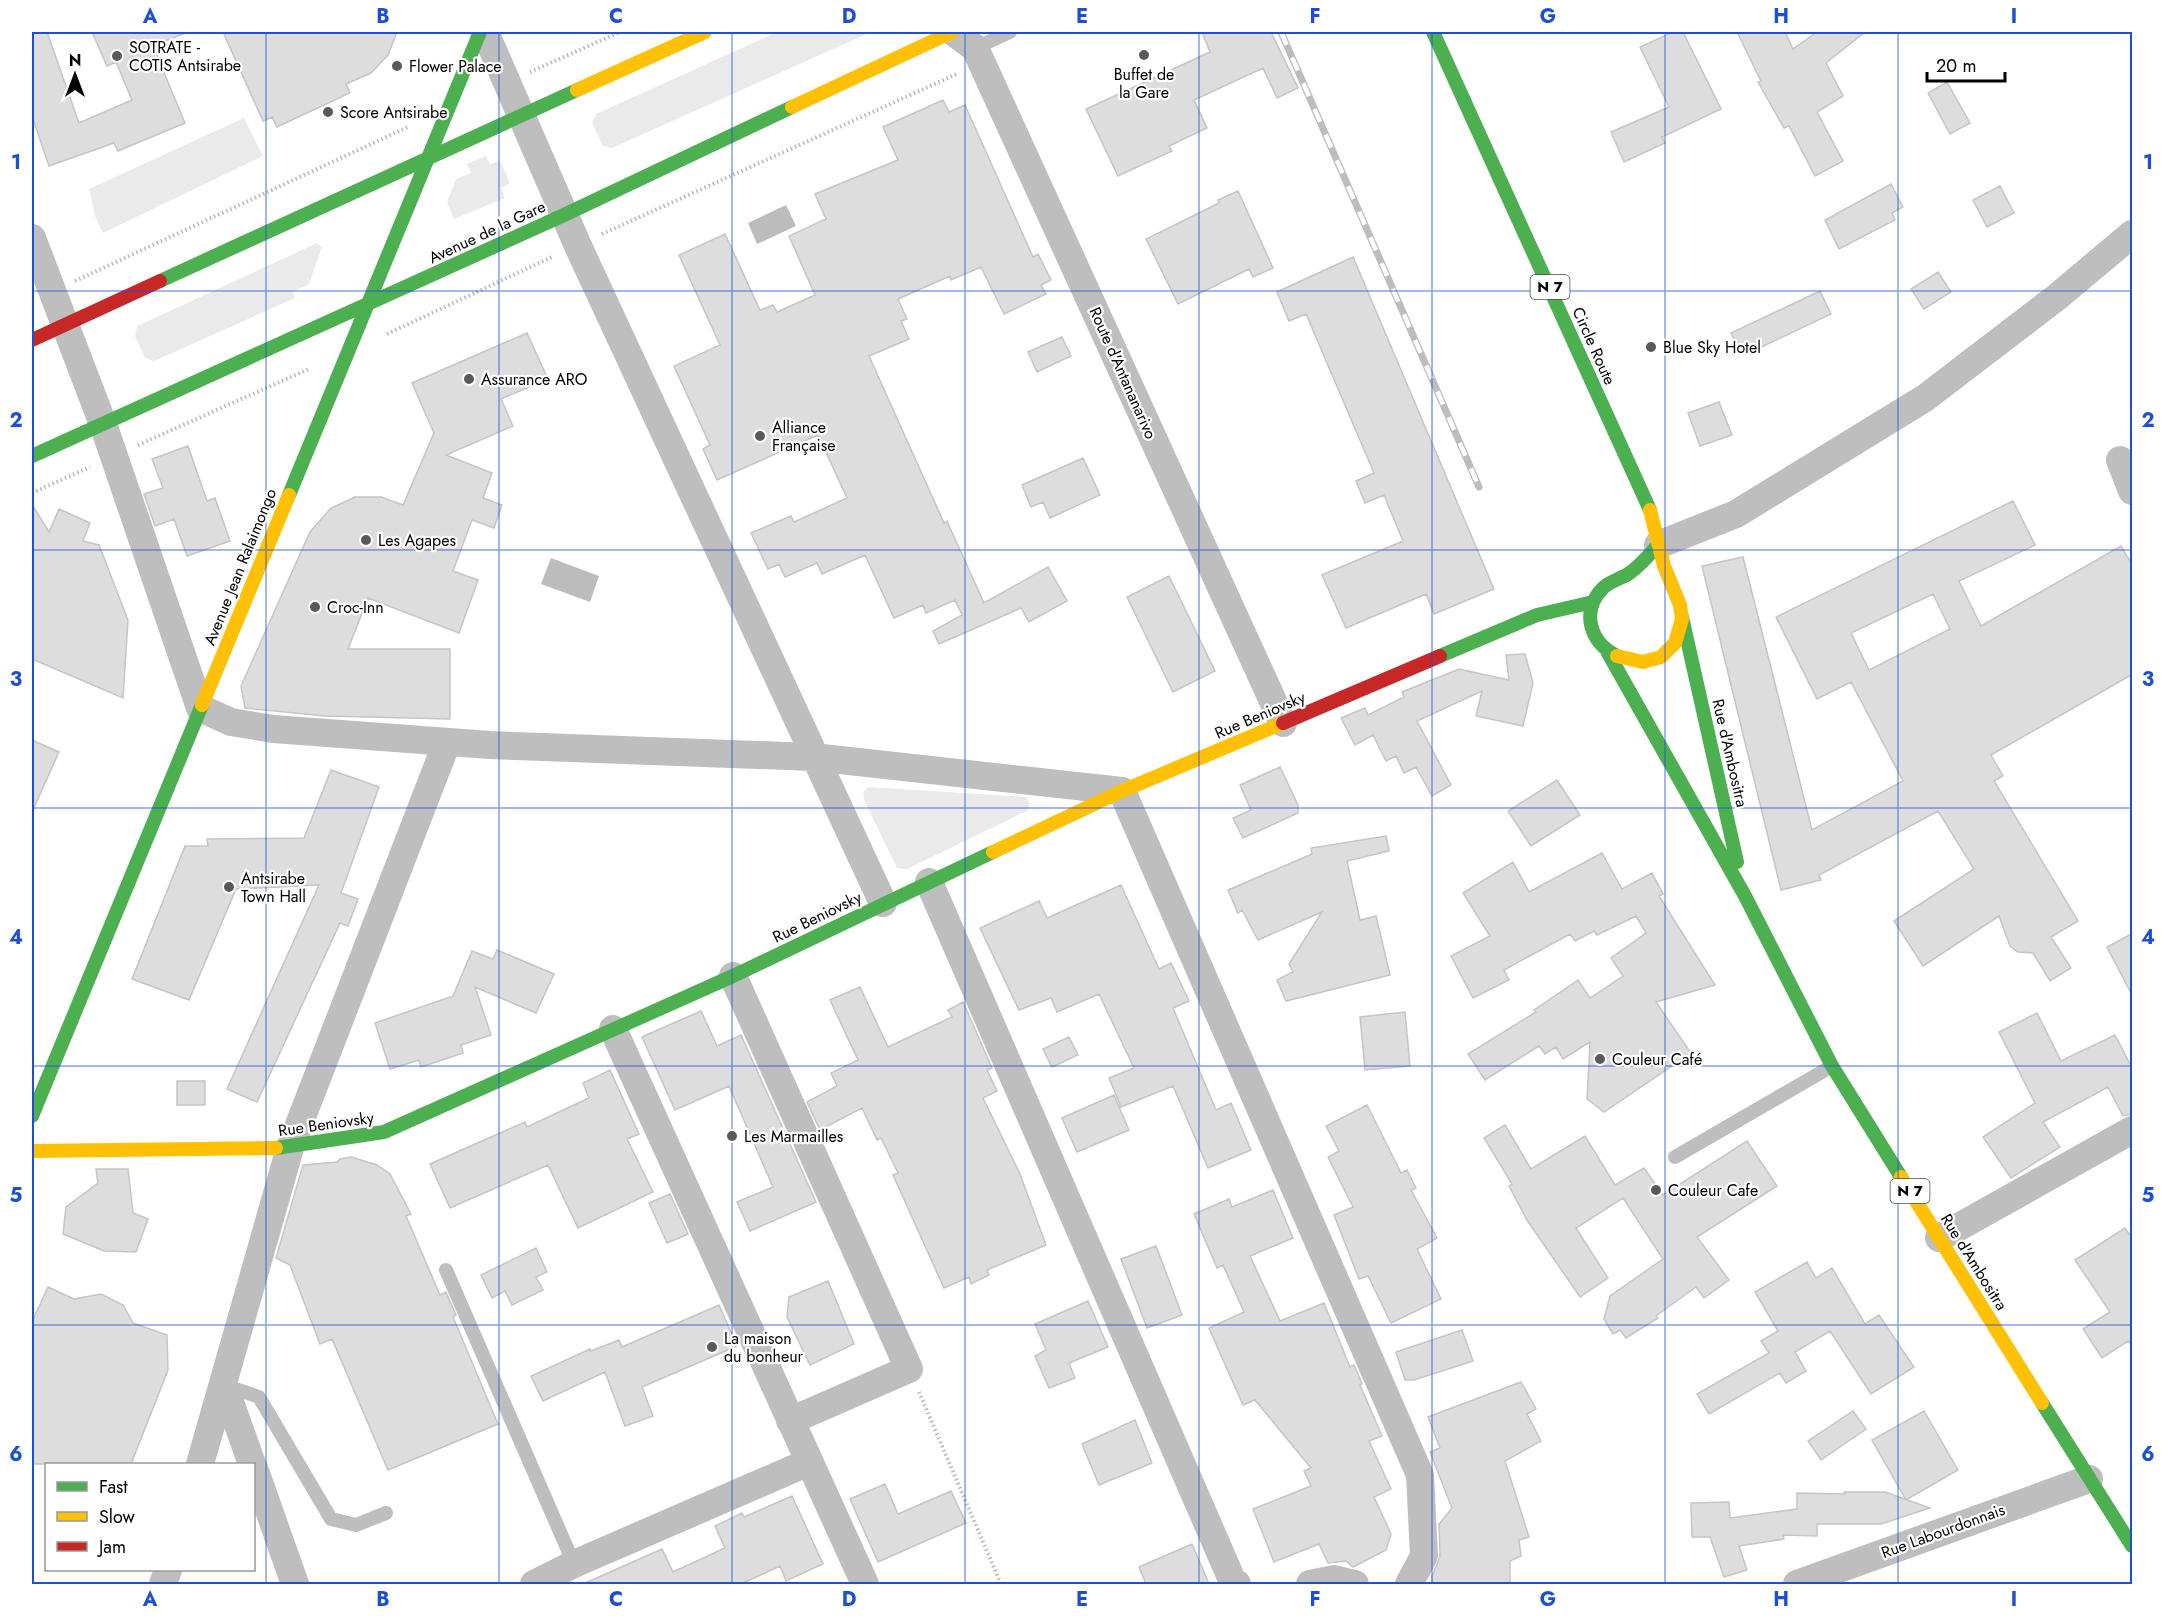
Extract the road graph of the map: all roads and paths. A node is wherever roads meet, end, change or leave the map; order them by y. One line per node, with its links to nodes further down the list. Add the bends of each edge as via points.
1 (480, 32): 9 (street, Avenue Jean Ralaimongo)
2 (485, 32): 8 (street)
3 (620, 32): 8 (path)
4 (705, 32): 10 (street)
5 (1010, 32): 7 (lane)
6 (1433, 32): 28 (street, Circle Route / N 7, via 1649,506)
7 (965, 43): 12 (street, Avenue de la Gare); 15 (path); 35 (street, Route d'Antananarivo)
8 (508, 83): 10 (street)
9 (448, 108): 11 (street, Avenue Jean Ralaimongo); 16 (path)
10 (522, 115): 11 (street); 12 (street)
11 (425, 160): 17 (street, Avenue Jean Ralaimongo); 18 (street)
12 (564, 214): 15 (street); 17 (street, Avenue de la Gare)
13 (2133, 234): 28 (street, via 1924,398 1736,514)
14 (32, 238): 16 (street)
15 (578, 246): 19 (path); 37 (street)
16 (51, 292): 18 (street)
17 (366, 305): 21 (street, Avenue Jean Ralaimongo); 22 (street, Avenue de la Gare)
18 (63, 325): 20 (street); 22 (street)
19 (386, 334)
20 (32, 340)
21 (346, 354): 24 (path); 34 (street, Avenue Jean Ralaimongo)
22 (103, 424): 23 (street, Avenue de la Gare); 24 (street)
23 (32, 456)
24 (114, 456): 27 (path); 34 (street)
25 (2120, 460): 26 (street)
26 (2133, 491)
27 (32, 493)
28 (1658, 545): 29 (street); 30 (street, N 7)
29 (1631, 572): 30 (street, via 1652,575); 31 (street, via 1607,582)
30 (1671, 587): 32 (street, N 7)
31 (1593, 602): 33 (street, N 7, via 1590,621 1596,639); 35 (street, Rue Beniovsky, via 1537,615)
32 (1682, 617): 33 (street, via 1678,637 1665,653 1647,662 1626,662); 40 (street, Rue d'Ambositra / N 7)
33 (1608, 653): 40 (street, Rue d'Ambositra / N 7)
34 (200, 708): 36 (street, via 231,722 273,729); 45 (street, Avenue Jean Ralaimongo)
35 (1283, 723): 38 (street, Rue Beniovsky)
36 (447, 741): 37 (street); 47 (street)
37 (813, 757): 38 (street); 41 (street)
38 (1122, 791): 39 (street, Rue Beniovsky); 70 (street, via 1420,1475 1424,1556)
39 (929, 882): 41 (street, Rue Beniovsky); 67 (street, via 1232,1580)
40 (1745, 896): 44 (street, Rue d'Ambositra / N 7)
41 (883, 903): 42 (street, Rue Beniovsky)
42 (733, 975): 43 (street, Rue Beniovsky); 52 (street)
43 (614, 1029): 47 (street, Rue Beniovsky, via 384,1132); 54 (street)
44 (1832, 1066): 49 (lane); 50 (street, Rue d'Ambositra / N 7)
45 (32, 1116)
46 (2133, 1130): 50 (street)
47 (290, 1148): 48 (street, Rue Beniovsky); 53 (street)
48 (32, 1151)
49 (1675, 1157)
50 (1939, 1238): 59 (street, Rue d'Ambositra / N 7)
51 (446, 1270): 62 (lane)
52 (909, 1369): 54 (street); 66 (path)
53 (224, 1385): 56 (street); 57 (street); 60 (lane, via 259,1397 331,1519 356,1525)
54 (790, 1421): 55 (street)
55 (809, 1462): 62 (street); 65 (street)
56 (200, 1463)
57 (252, 1463)
58 (255, 1472): 63 (street)
59 (2089, 1479): 61 (street, Rue d'Ambositra / N 7); 71 (street, Rue Labourdonnais)
60 (386, 1513)
61 (2133, 1546)
62 (579, 1574): 64 (street)
63 (295, 1584)
64 (534, 1584)
65 (865, 1584)
66 (1001, 1584)
67 (1238, 1584)
68 (1310, 1584): 69 (street, via 1334,1579)
69 (1355, 1584)
70 (1409, 1584)
71 (1797, 1584)

